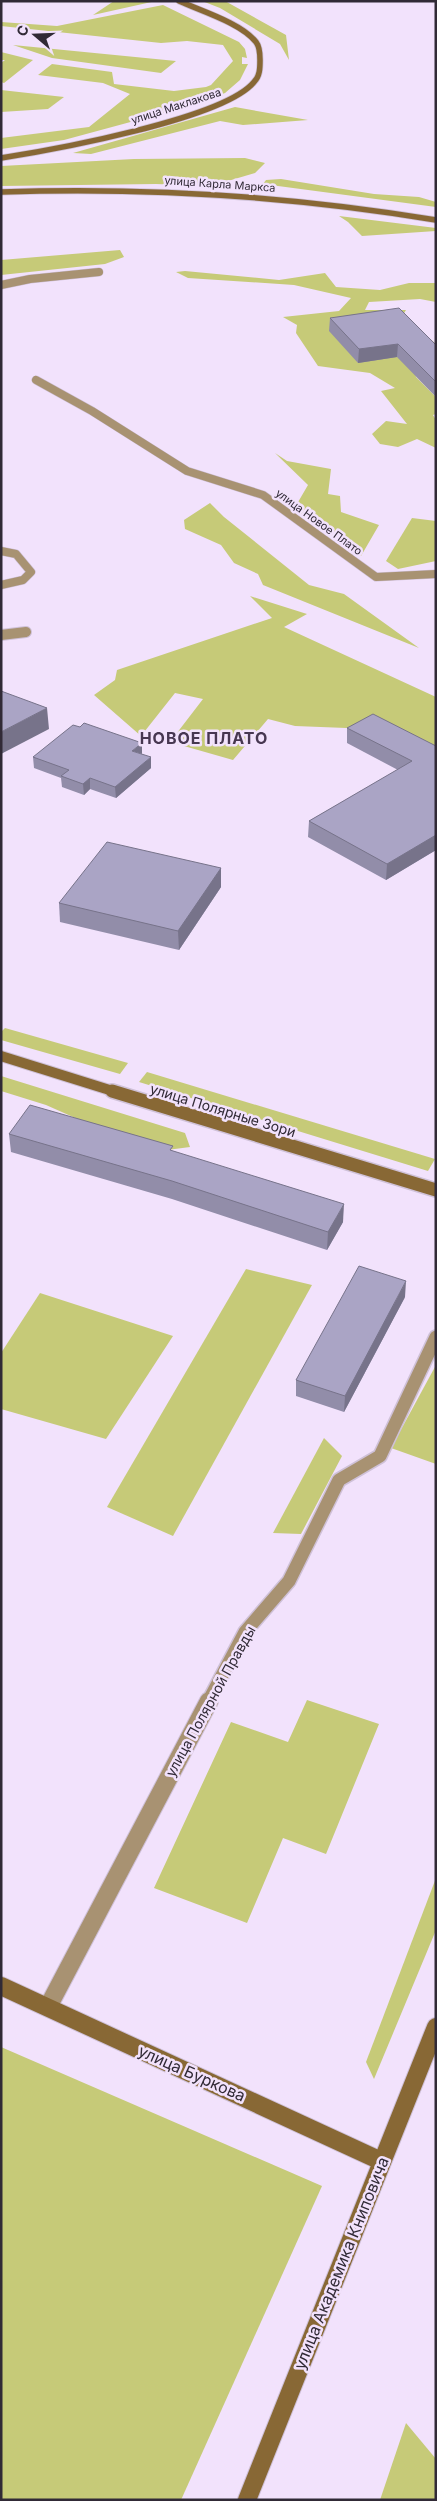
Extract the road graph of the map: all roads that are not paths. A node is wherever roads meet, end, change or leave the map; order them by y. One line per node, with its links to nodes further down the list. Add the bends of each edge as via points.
1 (179, 1): 2 (main road, улица Маклакова, via 244,33 257,43 261,72 250,87 209,108 109,138 58,150)
2 (1, 158)
3 (1, 192): 4 (main road, улица Карла Маркса, via 106,189 224,193)
4 (436, 220)
5 (99, 272): 6 (street)
6 (1, 284)
7 (36, 380): 9 (street, улица Новое Плато, via 92,411 187,472 263,494 376,576)
8 (1, 551): 10 (street, via 16,554 30,572 24,580)
9 (436, 574)
10 (1, 585)
11 (26, 632): 12 (street)
12 (1, 635)
13 (1, 1056): 14 (main road, улица Полярные Зори)
14 (436, 1190)
15 (436, 1337): 17 (street, улица Полярной Правды, via 380,1456 339,1480 289,1581 245,1632)
16 (1, 1986): 17 (main road, улица Буркова)
17 (48, 2008): 19 (main road, улица Буркова)
18 (436, 2027): 19 (main road, улица Академика Книповича)
19 (381, 2161): 20 (main road, улица Академика Книповича)
20 (247, 2500)

